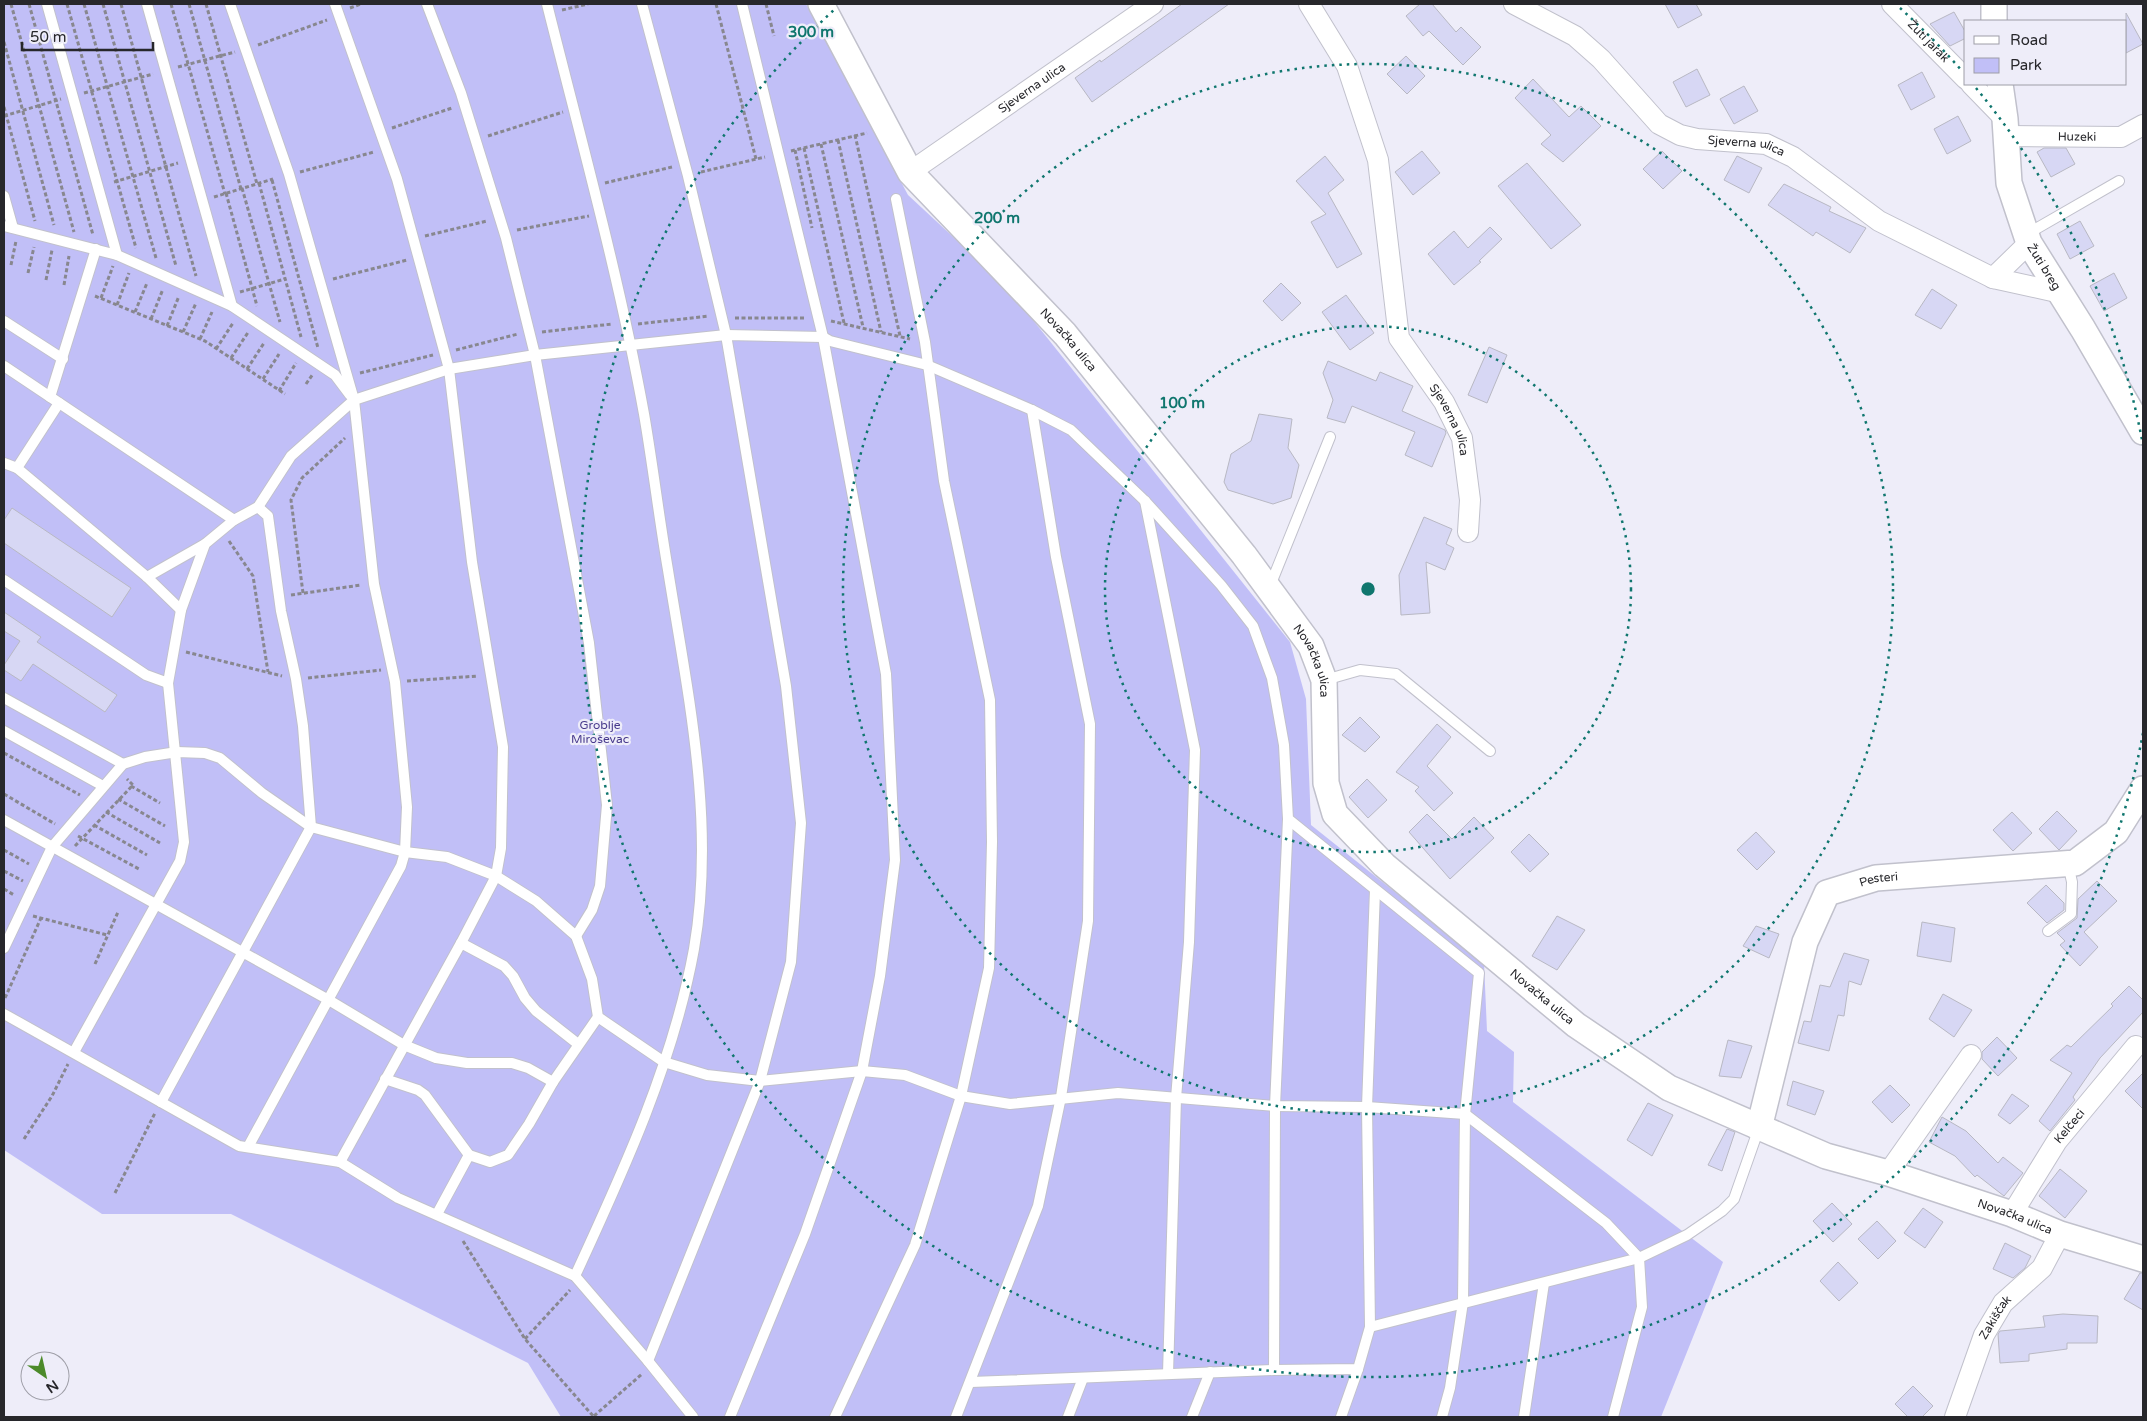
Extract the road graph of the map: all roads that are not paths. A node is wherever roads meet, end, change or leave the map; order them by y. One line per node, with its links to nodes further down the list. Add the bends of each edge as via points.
1 (47, 4): 28 (lane)
2 (147, 4): 31 (lane, via 229,295)
3 (230, 4): 42 (lane, via 289,174)
4 (335, 4): 40 (lane, via 415,239)
5 (427, 4): 36 (lane, via 476,140 504,232)
6 (642, 4): 33 (lane)
7 (742, 4): 34 (lane)
8 (821, 4): 21 (street, Novačka ulica)
9 (1153, 4): 21 (street, Sjeverna ulica)
10 (1309, 4): 51 (street, Sjeverna ulica, via 1347,66 1378,160 1399,338 1444,402 1462,438 1470,500)
11 (1514, 4): 29 (street, Sjeverna ulica, via 1576,36 1659,124 1680,135 1697,139 1766,144 1793,157 1879,221)
12 (1892, 4): 16 (street, Žuti jarak)
13 (1994, 4): 15 (street)
14 (548, 8): 35 (lane)
15 (1994, 20)
16 (1964, 77)
17 (1972, 85): 20 (street)
18 (2000, 85): 20 (street, Žuti breg)
19 (2143, 125): 20 (street, Huzeki, via 2121,138)
20 (2006, 128): 26 (street, Žuti breg, via 2009,183)
21 (910, 172): 55 (street, Novačka ulica, via 1065,334)
22 (2119, 181): 26 (lane)
23 (4, 196): 25 (lane)
24 (896, 199): 38 (lane)
25 (12, 228): 27 (lane)
26 (2028, 239): 29 (street); 30 (street, Žuti breg)
27 (96, 249): 28 (lane); 37 (lane)
28 (117, 255): 31 (lane)
29 (1993, 278): 30 (street, Sjeverna ulica)
30 (2061, 293): 44 (street, Žuti breg)
31 (236, 309): 42 (lane, via 335,375)
32 (4, 321): 37 (lane)
33 (726, 335): 34 (lane); 35 (lane); 92 (lane, via 786,686 801,823 791,962)
34 (822, 337): 38 (lane); 89 (lane, via 886,674 895,860 880,976)
35 (630, 344): 36 (lane); 88 (lane, via 686,668 700,792 699,904 694,948 680,1014)
36 (535, 355): 40 (lane); 76 (lane, via 589,643 607,805 600,886 592,910)
37 (63, 359): 41 (lane)
38 (927, 365): 43 (lane); 93 (lane, via 944,481 990,700 992,842 988,968)
39 (4, 366): 41 (lane)
40 (449, 369): 42 (lane); 72 (lane, via 472,562 502,747 500,848)
41 (55, 400): 47 (lane); 50 (lane)
42 (354, 400): 49 (lane, via 291,456); 70 (lane, via 374,584 394,682 407,807)
43 (1032, 410): 48 (lane, via 1071,430); 94 (lane, via 1056,557 1090,724 1088,922)
44 (2141, 422)
45 (1330, 437): 55 (lane)
46 (4, 463): 47 (lane)
47 (17, 468): 53 (lane)
48 (1145, 500): 66 (lane, via 1253,626 1272,678 1284,744); 95 (lane, via 1195,750 1189,942)
49 (258, 507): 50 (lane); 68 (lane, via 268,516 303,726)
50 (234, 520): 52 (lane)
51 (1468, 532)
52 (205, 544): 53 (lane); 56 (lane)
53 (147, 577): 56 (lane)
54 (4, 580): 58 (lane, via 146,676)
55 (1269, 590): 57 (street, Novačka ulica, via 1311,646)
56 (181, 610): 58 (lane)
57 (1324, 680): 61 (lane, via 1360,670 1396,674); 100 (street, Novačka ulica, via 1326,783 1335,814 1378,859 1576,1025 1669,1088)
58 (168, 683): 62 (lane)
59 (4, 698): 63 (lane)
60 (4, 730): 64 (lane)
61 (1490, 751)
62 (177, 752): 63 (lane, via 145,757); 68 (lane, via 206,753 220,758 262,793); 74 (lane, via 184,842 180,861)
63 (121, 767): 64 (lane)
64 (103, 786): 69 (lane)
65 (2143, 789): 71 (street, Pesteri, via 2116,832 2075,863)
66 (1288, 819): 73 (lane); 97 (lane)
67 (4, 820): 69 (lane)
68 (311, 827): 70 (lane); 79 (lane)
69 (52, 847): 74 (lane); 78 (lane)
70 (405, 852): 72 (lane, via 447,858); 80 (lane)
71 (2067, 863): 75 (lane, via 2072,882 2071,914); 100 (street, Pesteri, via 1876,878 1827,893 1805,942)
72 (496, 876): 76 (lane, via 536,901); 77 (lane)
73 (1376, 890): 98 (lane); 99 (lane, via 1479,972)
74 (157, 905): 79 (lane); 86 (lane)
75 (2048, 931)
76 (576, 936): 82 (lane, via 592,979)
77 (461, 943): 83 (lane, via 504,966 536,1011); 84 (lane)
78 (4, 948)
79 (242, 953): 80 (lane); 96 (lane)
80 (327, 999): 84 (lane); 101 (lane)
81 (4, 1014): 86 (lane)
82 (598, 1017): 83 (lane); 88 (lane)
83 (578, 1044): 91 (lane)
84 (404, 1045): 90 (lane); 91 (lane, via 436,1058 467,1063 512,1063)
85 (2136, 1046): 106 (street, Kelčeci, via 2057,1141)
86 (74, 1052): 96 (lane)
87 (1971, 1055): 104 (street)
88 (664, 1062): 92 (lane, via 707,1075); 110 (lane)
89 (862, 1071): 92 (lane); 93 (lane, via 905,1075); 122 (lane, via 805,1234)
90 (386, 1079): 102 (lane, via 425,1095); 103 (lane)
91 (552, 1082): 102 (lane, via 508,1155 490,1162)
92 (760, 1082): 114 (lane)
93 (960, 1096): 94 (lane, via 1010,1104); 123 (lane, via 915,1245)
94 (1061, 1097): 95 (lane, via 1118,1093); 120 (lane, via 1038,1206)
95 (1176, 1098): 97 (lane); 118 (lane)
96 (161, 1102): 101 (lane, via 240,1146)
97 (1275, 1106): 98 (lane); 116 (lane)
98 (1367, 1107): 99 (lane); 113 (lane)
99 (1465, 1114): 108 (lane, via 1606,1223); 112 (lane)
100 (1759, 1128): 104 (street, Novačka ulica, via 1826,1156); 108 (lane, via 1734,1199 1687,1235)
101 (248, 1147): 103 (lane)
102 (469, 1155): 105 (lane)
103 (340, 1162): 105 (lane, via 398,1198)
104 (1888, 1173): 106 (street, Novačka ulica)
105 (437, 1214): 110 (lane)
106 (2012, 1214): 107 (street, Novačka ulica)
107 (2060, 1234): 109 (street, Novačka ulica); 131 (street, Zakiščak, via 2042,1268 2003,1302 1984,1335)
108 (1639, 1258): 111 (lane); 130 (lane, via 1642,1307)
109 (2143, 1259)
110 (577, 1279): 114 (lane)
111 (1544, 1283): 112 (lane); 129 (lane)
112 (1463, 1302): 113 (lane); 128 (lane, via 1450,1388)
113 (1370, 1327): 115 (lane)
114 (650, 1363): 121 (lane)
115 (1358, 1369): 116 (lane); 127 (lane)
116 (1274, 1370): 117 (lane)
117 (1210, 1372): 118 (lane); 126 (lane)
118 (1168, 1374): 119 (lane)
119 (1084, 1378): 120 (lane); 125 (lane)
120 (971, 1382): 124 (lane)
121 (693, 1417)
122 (730, 1417)
123 (835, 1417)
124 (956, 1417)
125 (1068, 1417)
126 (1192, 1417)
127 (1341, 1417)
128 (1442, 1417)
129 (1524, 1417)
130 (1614, 1417)
131 (1955, 1417)

